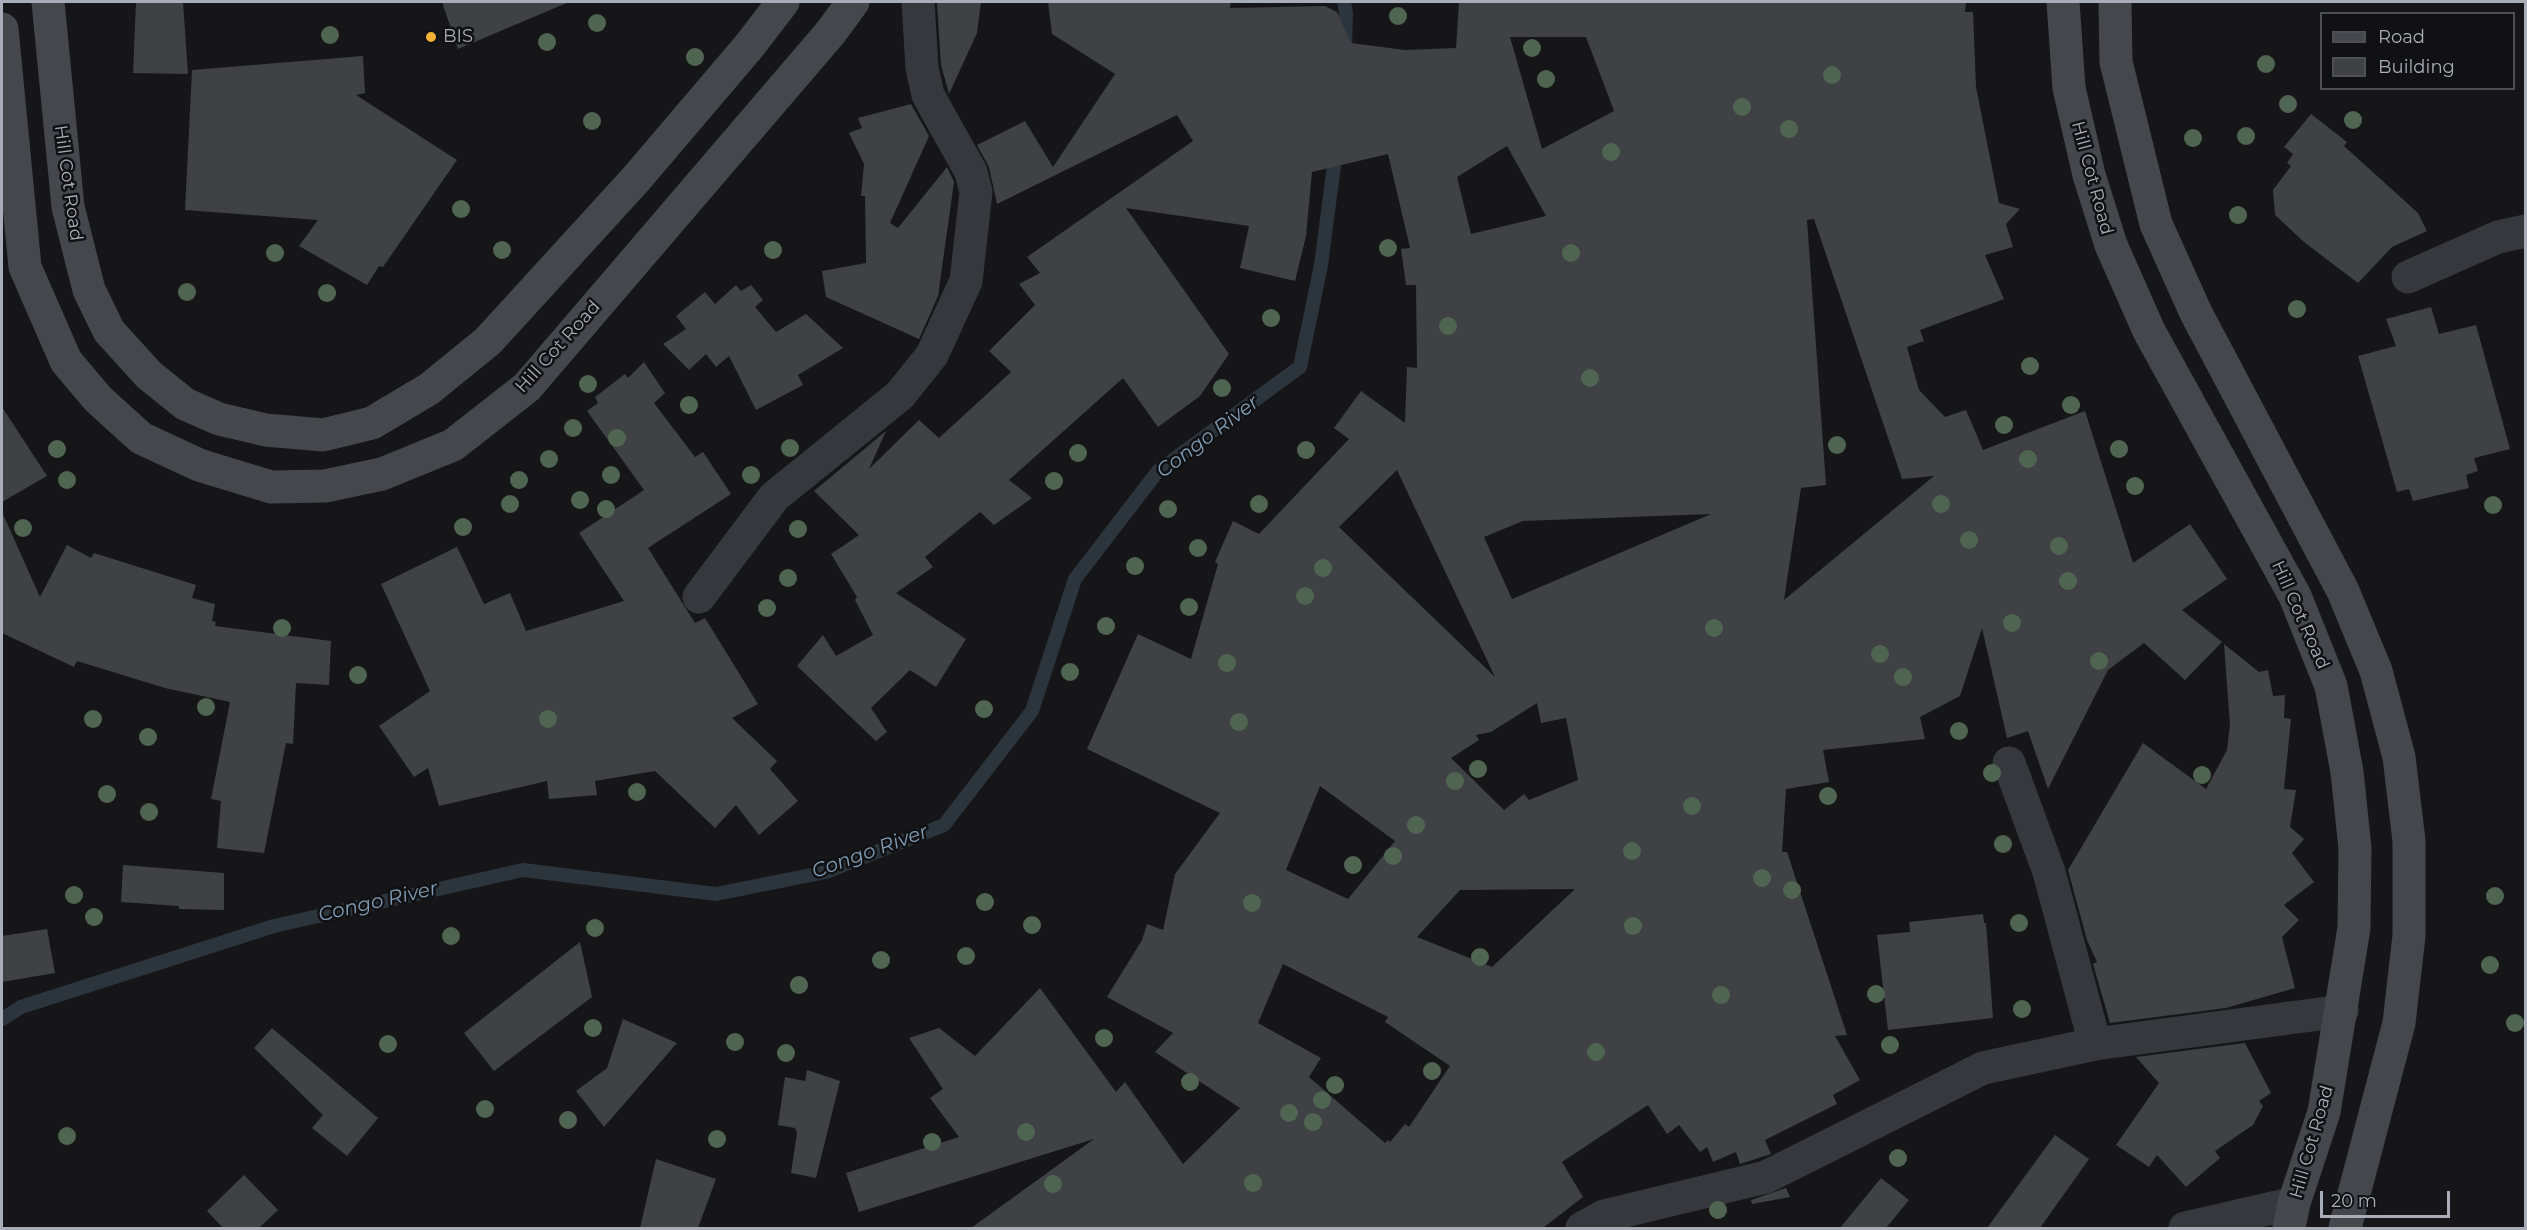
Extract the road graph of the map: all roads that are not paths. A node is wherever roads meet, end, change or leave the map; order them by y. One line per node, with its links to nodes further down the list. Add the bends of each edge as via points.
1 (48, 2): 2 (main road, Hill Cot Road, via 68,207 89,290 109,331 149,375 185,404 219,419 266,430 323,435 372,423 429,389 488,341 636,179)
2 (783, 2)
3 (853, 2): 7 (main road, Hill Cot Road, via 527,387 453,445 382,474 325,486 271,488 199,465 141,438 98,399 66,361 25,267)
4 (918, 2): 10 (street, via 922,68 928,95 971,172 976,192 966,281 932,355 900,395 774,497)
5 (2063, 2): 12 (main road, Hill Cot Road, via 2069,88 2110,245 2149,330 2295,596 2331,686 2347,772 2355,848 2354,928)
6 (2115, 2): 17 (main road, via 2116,62 2156,224 2196,313 2343,591 2376,671 2399,757 2409,841 2409,936 2400,1012)
7 (2, 29)
8 (2526, 231): 9 (street, via 2498,237)
9 (2408, 277)
10 (699, 597)
11 (2009, 763): 13 (street, via 2049,872)
12 (2342, 1011): 13 (street); 14 (main road, Hill Cot Road, via 2324,1112)
13 (2095, 1044): 15 (street, via 1983,1068 1766,1177 1604,1216)
14 (2292, 1216): 16 (street)
15 (1582, 1228)
16 (2185, 1228)
17 (2345, 1228)

